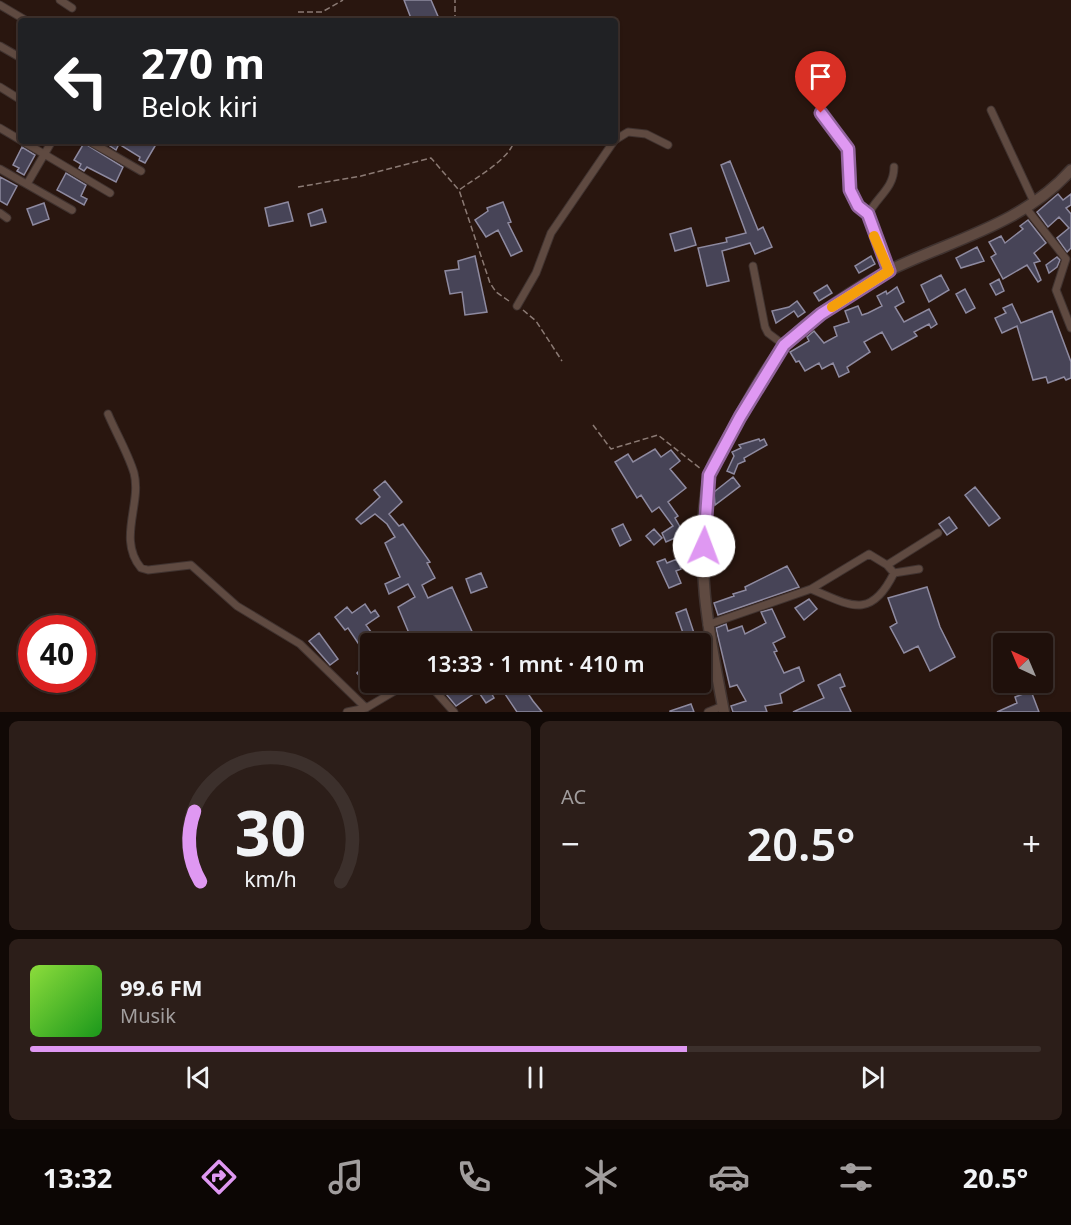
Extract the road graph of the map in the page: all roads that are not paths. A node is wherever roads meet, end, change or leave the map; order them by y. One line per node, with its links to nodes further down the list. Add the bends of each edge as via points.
1 (60, 0): 3 (street)
2 (0, 5): 4 (street)
3 (72, 8)
4 (22, 18)
5 (0, 46): 6 (street)
6 (18, 56)
7 (0, 87): 8 (street)
8 (18, 98)
9 (991, 110): 26 (street)
10 (821, 113): 28 (street, via 848,149 850,190 858,206)
11 (0, 128): 13 (street)
12 (618, 138): 18 (street, via 628,132 646,134)
13 (18, 139)
14 (25, 144): 19 (street)
15 (50, 144): 19 (street)
16 (94, 144): 23 (street)
17 (612, 144): 31 (street, via 552,233)
18 (668, 145)
19 (43, 155): 24 (street); 25 (street)
20 (894, 167): 28 (street, via 885,195)
21 (0, 169): 24 (street)
22 (1071, 170): 26 (street)
23 (141, 171)
24 (27, 184): 27 (street)
25 (110, 193)
26 (1030, 205): 30 (street, via 979,234); 32 (street, via 1066,259 1056,290)
27 (72, 210)
28 (868, 214): 30 (street)
29 (753, 266): 33 (street, via 768,333)
30 (886, 267): 33 (street)
31 (517, 306)
32 (1071, 328)
33 (781, 343): 40 (street, via 709,475 703,578)
34 (108, 414): 43 (street, via 134,473 131,549 141,568 191,565 237,606 300,644)
35 (938, 533): 36 (street)
36 (887, 565): 38 (street); 39 (street, via 873,555 865,555)
37 (918, 569): 38 (street)
38 (894, 573): 39 (street, via 882,596 868,604 846,603)
39 (811, 589): 40 (street)
40 (707, 624): 44 (street)
41 (391, 693): 43 (street)
42 (437, 693): 46 (street)
43 (366, 708): 45 (street)
44 (723, 709): 47 (street)
45 (347, 712)
46 (454, 712)
47 (708, 712)

